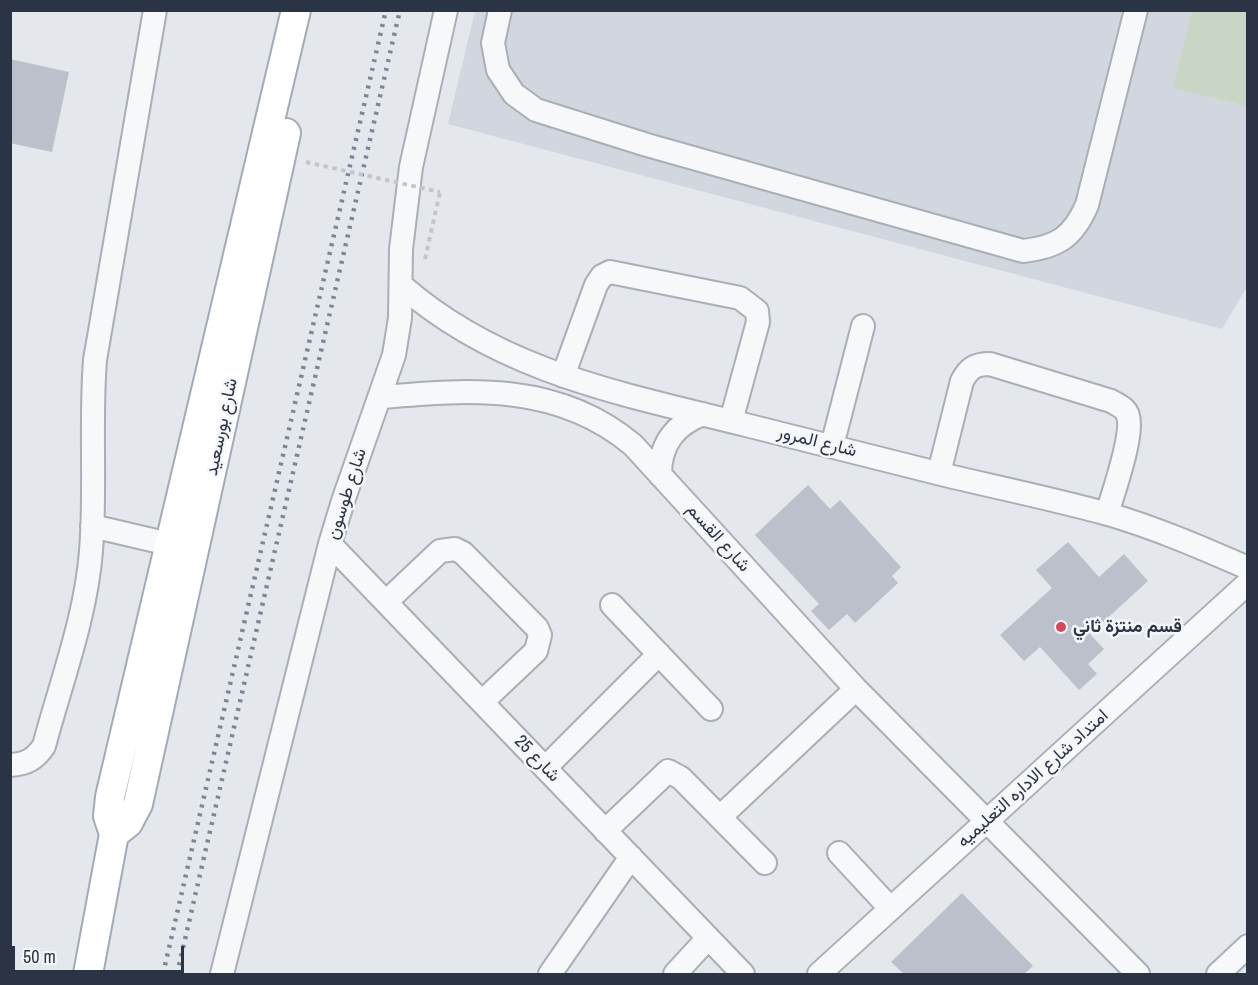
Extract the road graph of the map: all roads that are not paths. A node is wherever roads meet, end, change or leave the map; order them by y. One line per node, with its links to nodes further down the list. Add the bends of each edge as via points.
1 (155, 10): 17 (street, via 95,360)
2 (296, 10): 18 (main road, شارع بورسعيد)
3 (314, 10): 33 (main road, شارع بورسعيد, via 138,804 128,823)
4 (446, 10): 7 (street, شارع طوسون, via 411,167 401,249)
5 (500, 10): 6 (street, via 493,43 498,70 514,94 536,110 1023,251 1044,249 1064,239 1078,224 1087,205)
6 (1136, 10)
7 (401, 285): 9 (street, شارع المرور, via 484,344); 10 (street, شارع طوسون, via 394,355)
8 (863, 326): 13 (street)
9 (563, 376): 11 (street, شارع المرور); 12 (street, via 596,285 610,272 741,298 758,311 758,322)
10 (381, 397): 15 (street, شارع القسم, via 457,392 551,400 604,423); 19 (street, شارع طوسون)
11 (703, 414): 12 (street, شارع المرور); 15 (street, via 690,419 670,437 664,448)
12 (731, 421): 13 (street, شارع المرور)
13 (832, 446): 14 (street, شارع المرور)
14 (939, 473): 16 (street, شارع المرور); 16 (street, via 962,381 968,370 990,364 1111,401 1128,414 1130,429)
15 (660, 475): 25 (street, شارع القسم)
16 (1107, 514): 20 (street, شارع المرور, via 1176,537)
17 (92, 526): 18 (street); 28 (street, via 83,604 44,746 26,764)
18 (168, 544): 33 (main road, شارع بورسعيد, via 108,806)
19 (330, 544): 22 (street, شارع 25); 41 (street, شارع طوسون)
20 (1248, 568)
21 (1248, 583): 31 (street, امتداد شارع الاداره التعليميه)
22 (386, 602): 26 (street, شارع 25); 26 (street, via 440,551 455,549 537,628 540,635 536,651)
23 (612, 605): 24 (street)
24 (659, 654): 27 (street); 29 (street)
25 (856, 689): 30 (street); 31 (street, شارع القسم)
26 (482, 702): 29 (street, شارع 25)
27 (711, 710)
28 (10, 765)
29 (545, 768): 32 (street, شارع 25)
30 (720, 817): 32 (street, via 681,778 668,771); 36 (street)
31 (986, 822): 37 (street, امتداد شارع الاداره التعليميه); 46 (street, شارع القسم)
32 (605, 831): 35 (street, شارع 25)
33 (114, 834): 40 (main road, شارع بورسعيد)
34 (839, 853): 37 (street)
35 (631, 857): 38 (street, شارع 25); 42 (street)
36 (765, 863)
37 (889, 907): 45 (street, امتداد شارع الاداره التعليميه)
38 (708, 938): 43 (street); 44 (street, شارع 25)
39 (1248, 946): 47 (street)
40 (88, 975)
41 (222, 975)
42 (550, 975)
43 (675, 975)
44 (744, 975)
45 (819, 975)
46 (1138, 975)
47 (1218, 975)

